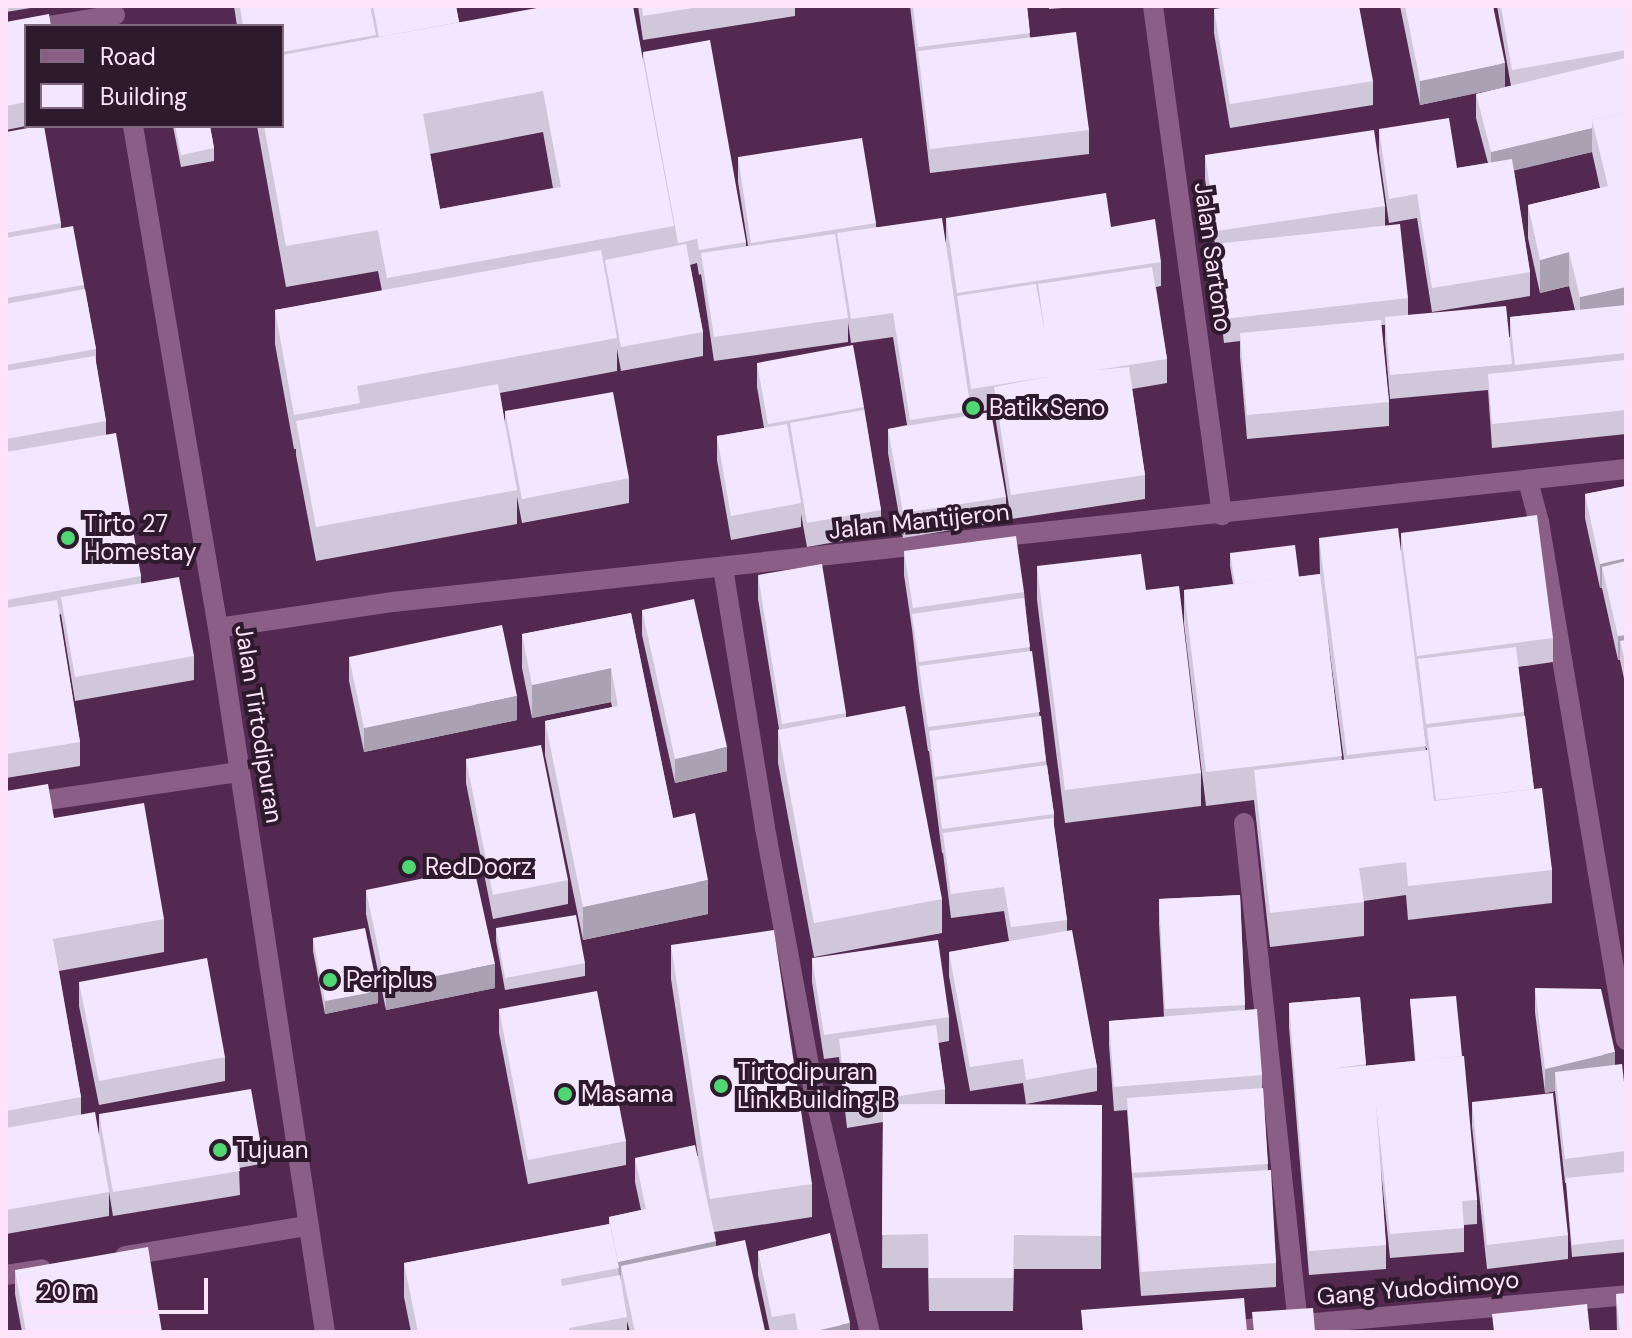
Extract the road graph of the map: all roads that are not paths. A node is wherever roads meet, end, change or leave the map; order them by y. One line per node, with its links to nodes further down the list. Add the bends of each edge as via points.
1 (1153, 6): 7 (street, Jalan Sartono)
2 (115, 16): 3 (street)
3 (61, 24)
4 (133, 128): 9 (street, Jalan Tirtodipuran)
5 (1626, 469): 6 (street, Jalan Mantijeron)
6 (1528, 481): 7 (street, Jalan Mantijeron); 13 (street)
7 (1222, 515): 8 (street, Jalan Mantijeron)
8 (723, 568): 9 (street, Jalan Mantijeron, via 393,602); 21 (street, via 813,1088)
9 (218, 628): 10 (street, Jalan Tirtodipuran)
10 (240, 772): 11 (street); 14 (street, Jalan Tirtodipuran)
11 (6, 806)
12 (1244, 823): 19 (street)
13 (1626, 1040)
14 (306, 1226): 15 (street); 20 (street, Jalan Tirtodipuran)
15 (98, 1260)
16 (67, 1265): 17 (street)
17 (6, 1275)
18 (1626, 1295): 19 (street, Gang Yudodimoyo)
19 (1298, 1324): 22 (street, Gang Yudodimoyo)
20 (325, 1332)
21 (870, 1332)
22 (1214, 1332)

